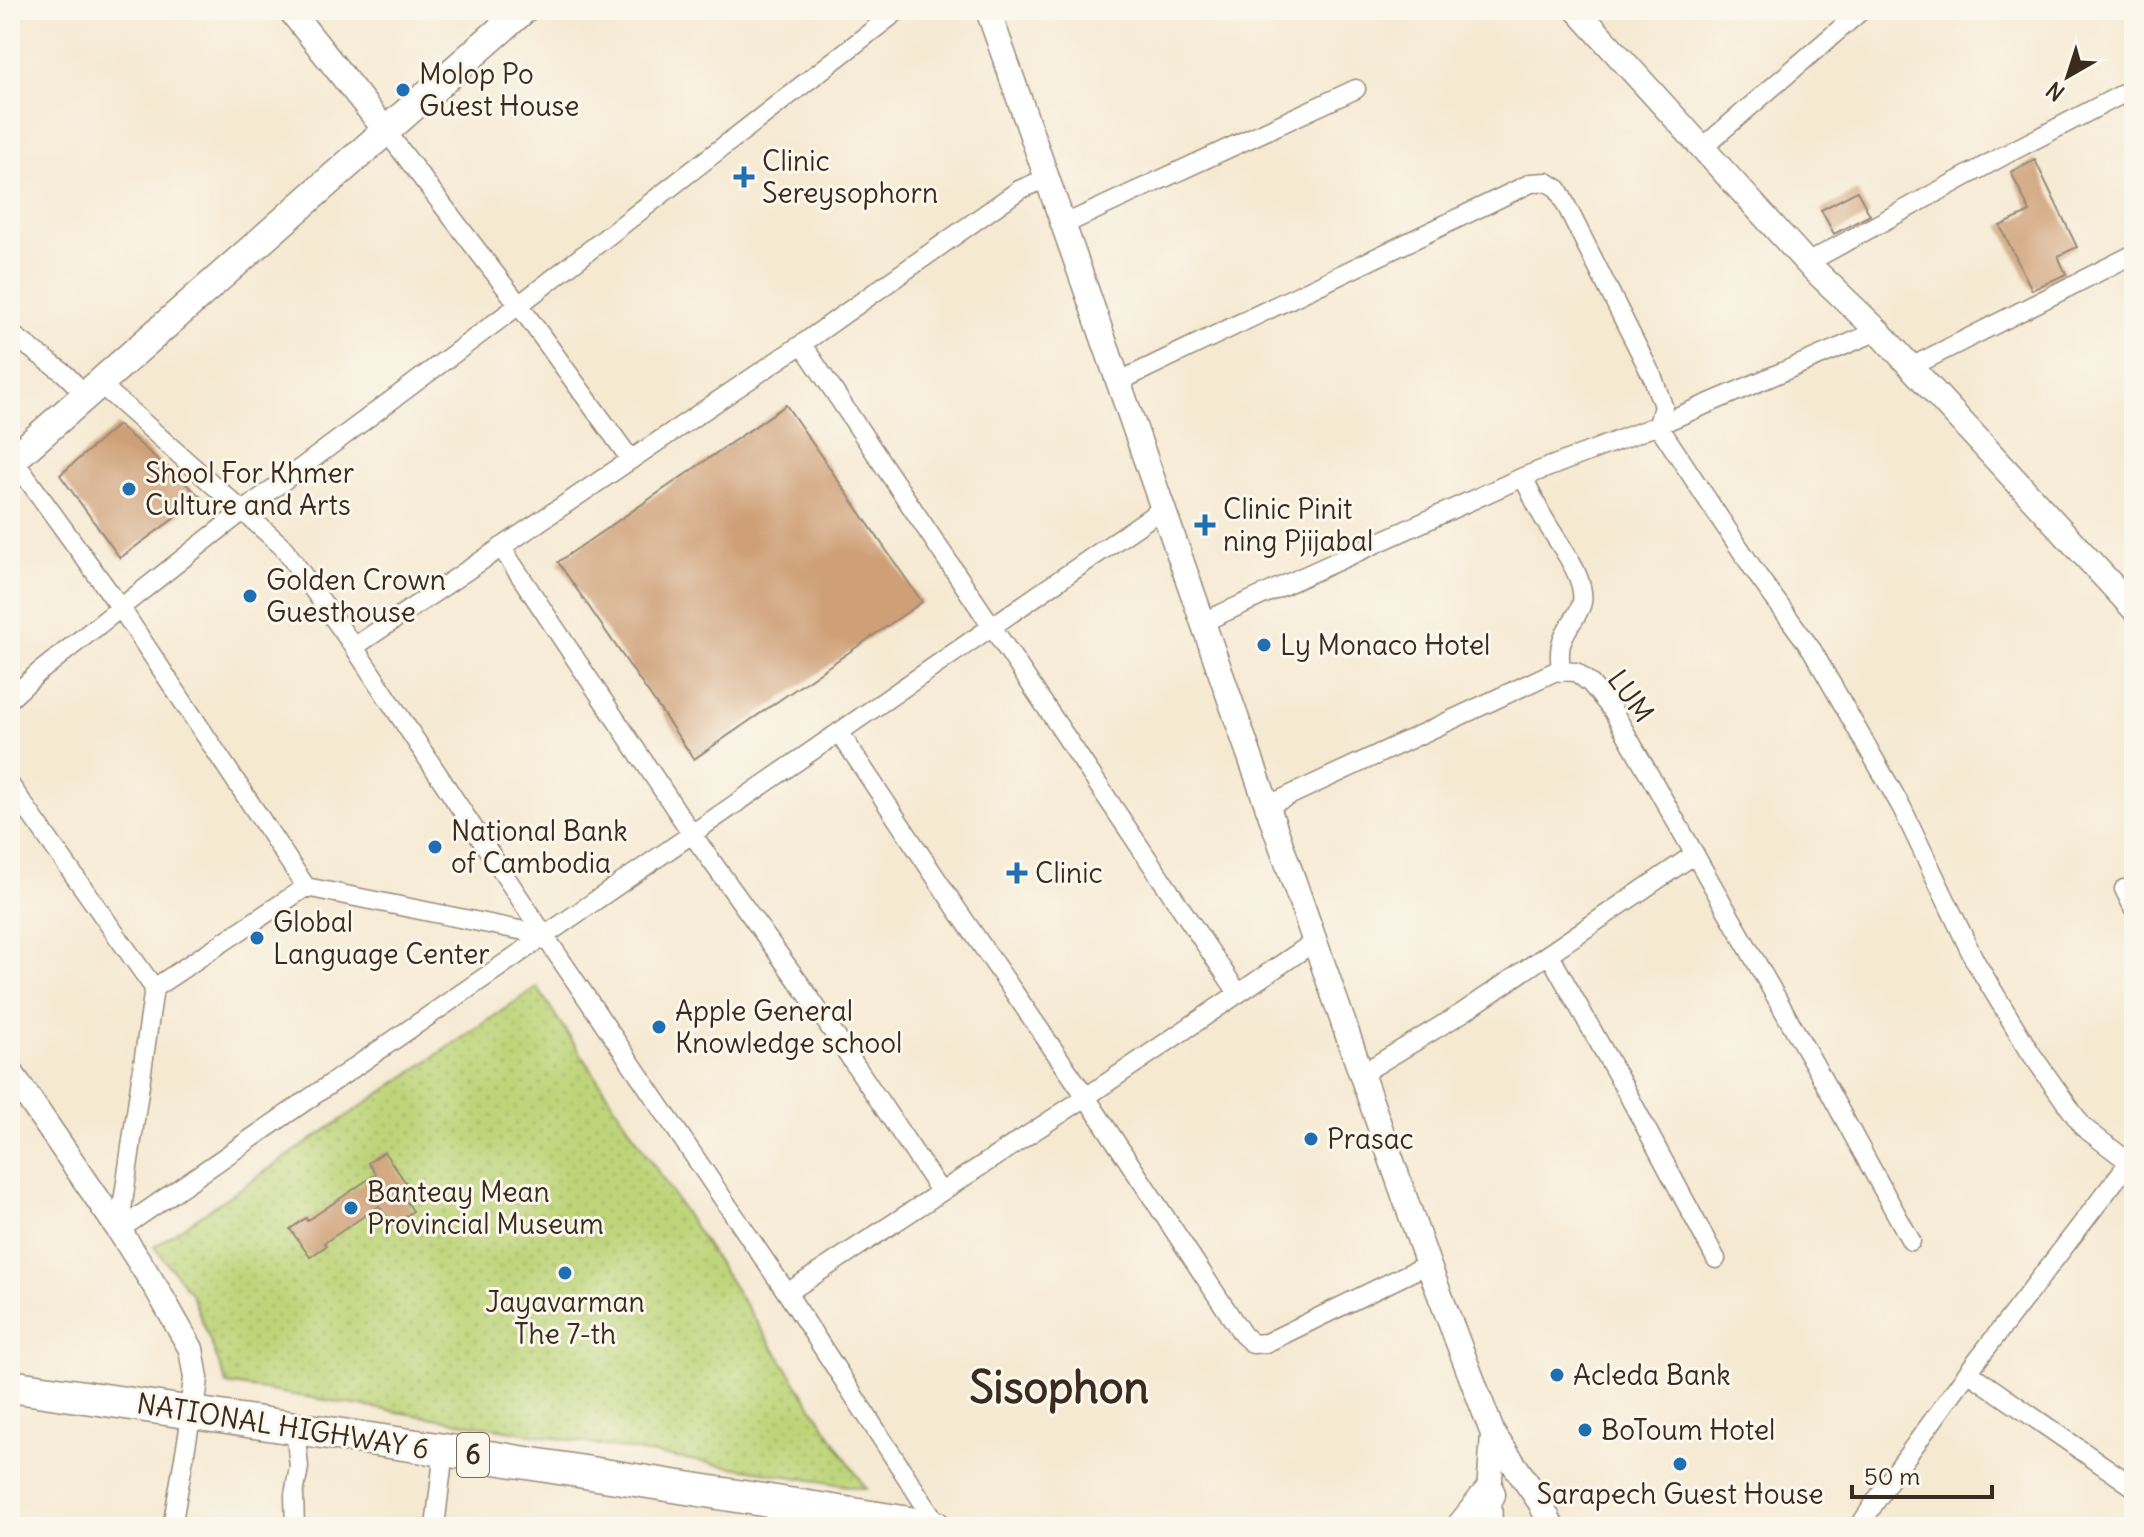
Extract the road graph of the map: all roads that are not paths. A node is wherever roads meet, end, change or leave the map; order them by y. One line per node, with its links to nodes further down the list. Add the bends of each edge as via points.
1 (290, 10): 9 (main road)
2 (523, 10): 9 (main road)
3 (899, 10): 15 (street)
4 (988, 10): 11 (main road)
5 (1577, 10): 10 (main road)
6 (1862, 10): 10 (street)
7 (2134, 88): 14 (street)
8 (1356, 89): 12 (street)
9 (386, 131): 15 (street); 21 (main road)
10 (1702, 148): 14 (main road)
11 (1047, 178): 12 (main road); 18 (street, via 1019,190)
12 (1063, 225): 20 (main road)
13 (2134, 254): 19 (street)
14 (1807, 263): 16 (main road)
15 (519, 305): 24 (street); 27 (street)
16 (1878, 331): 19 (main road); 22 (street)
17 (10, 333): 21 (street)
18 (802, 344): 24 (street); 32 (street)
19 (1911, 367): 30 (main road)
20 (1118, 382): 22 (street, via 1531,183 1547,182 1558,189 1653,378 1663,406); 26 (main road)
21 (92, 389): 23 (main road); 27 (street)
22 (1658, 425): 25 (street); 52 (street, via 1812,650 1902,808 1975,961 2030,1052 2083,1127)
23 (12, 460): 29 (street)
24 (631, 460): 28 (street)
25 (1523, 477): 31 (street); 34 (street, via 1581,588 1578,613 1561,637)
26 (1162, 509): 31 (main road); 32 (street)
27 (243, 511): 29 (street); 33 (street, via 283,547)
28 (501, 547): 33 (street); 39 (street)
29 (120, 607): 35 (street); 41 (street)
30 (2134, 609)
31 (1203, 622): 38 (main road)
32 (992, 626): 36 (street); 48 (street)
33 (354, 647): 44 (street)
34 (1561, 672): 38 (street, LUM); 40 (street, LUM, via 1576,672 1613,711)
35 (10, 699)
36 (839, 732): 39 (street); 51 (street)
37 (10, 785): 47 (street)
38 (1267, 806): 45 (main road)
39 (692, 834): 44 (street); 53 (street)
40 (1695, 854): 46 (street); 55 (street, LUM)
41 (306, 887): 44 (street); 47 (street)
42 (2124, 889): 43 (street)
43 (2134, 909)
44 (544, 935): 54 (street); 58 (street)
45 (1314, 942): 48 (street); 50 (main road)
46 (1549, 954): 50 (street); 56 (street)
47 (154, 988): 54 (street)
48 (1238, 993): 51 (street)
49 (10, 1071): 54 (main road)
50 (1361, 1074): 57 (main road)
51 (1086, 1097): 53 (street); 57 (street, via 1253,1344 1266,1343)
52 (2132, 1159): 59 (street)
53 (940, 1191): 58 (street)
54 (119, 1230): 61 (main road, via 191,1349 196,1378)
55 (1911, 1241)
56 (1716, 1259)
57 (1428, 1264): 63 (main road)
58 (787, 1293): 72 (street)
59 (1968, 1372): 65 (street); 76 (street)
60 (10, 1386): 61 (highway, NATIONAL HIGHWAY 6 / 6)
61 (192, 1412): 62 (highway, NATIONAL HIGHWAY 6 / 6); 69 (street)
62 (295, 1428): 64 (highway, NATIONAL HIGHWAY 6 / 6); 70 (street)
63 (1493, 1434): 66 (main road); 75 (main road)
64 (444, 1450): 67 (highway, NATIONAL HIGHWAY 6 / 6); 71 (street)
65 (2134, 1487)
66 (1489, 1494): 73 (highway); 74 (main road)
67 (784, 1515): 68 (highway, NATIONAL HIGHWAY 6 / 6)
68 (817, 1518): 72 (highway, NATIONAL HIGHWAY 6 / 6)
69 (172, 1527)
70 (295, 1527)
71 (435, 1527)
72 (937, 1527)
73 (1463, 1527)
74 (1490, 1527)
75 (1552, 1527)
76 (1859, 1527)

